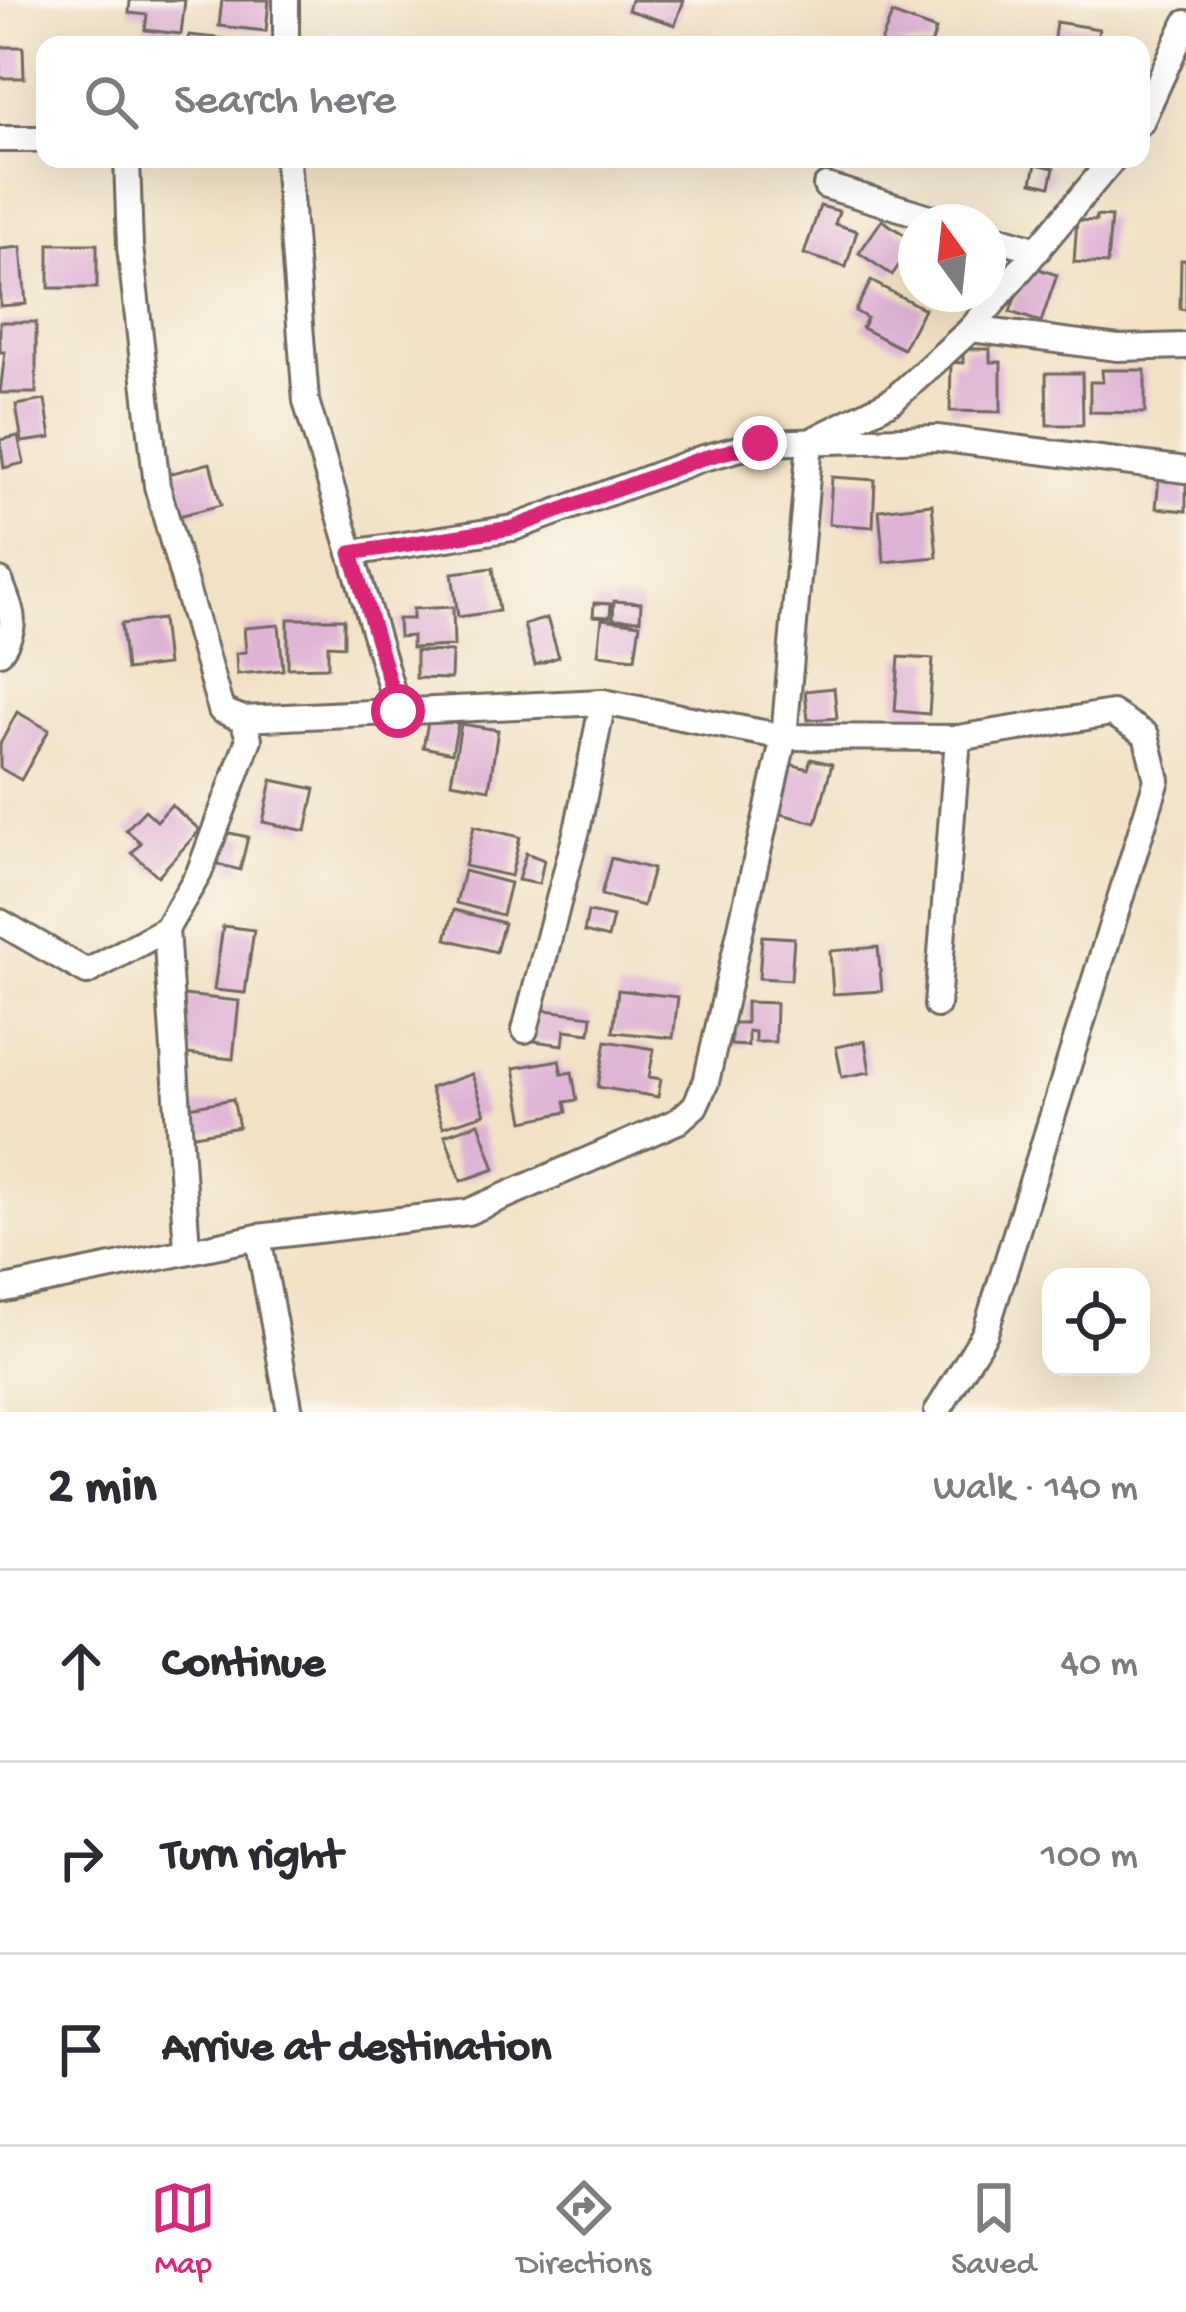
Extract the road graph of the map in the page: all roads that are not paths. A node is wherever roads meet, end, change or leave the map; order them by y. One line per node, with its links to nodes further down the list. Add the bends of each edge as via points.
1 (286, 0): 3 (street)
2 (1186, 23): 4 (street)
3 (286, 36)
4 (1150, 102)
5 (0, 139): 6 (street)
6 (36, 140)
7 (128, 168): 23 (street, via 157,486 220,710)
8 (288, 168): 18 (street, via 306,401)
9 (1106, 168): 13 (street)
10 (826, 186): 11 (street)
11 (898, 208)
12 (1006, 240): 13 (street)
13 (1038, 250): 14 (street)
14 (971, 329): 15 (street, via 1118,348); 16 (street, via 893,400)
15 (1186, 346)
16 (810, 442): 17 (street, via 937,438); 18 (street, via 760,443 700,459 512,528); 24 (street)
17 (1186, 470)
18 (351, 553): 22 (street)
19 (0, 581): 20 (street, via 13,617)
20 (0, 652)
21 (603, 702): 22 (street); 24 (street); 29 (street)
22 (398, 711): 23 (street)
23 (243, 719): 27 (street, via 249,739 199,873)
24 (784, 737): 25 (street); 30 (street, via 694,1106 677,1121 468,1212)
25 (958, 738): 28 (street); 34 (street, via 1112,713 1146,735 1157,780 986,1333)
26 (0, 922): 27 (street, via 87,972)
27 (166, 928): 31 (street)
28 (937, 1005)
29 (525, 1030)
30 (259, 1237): 31 (street); 33 (street)
31 (187, 1249): 32 (street)
32 (0, 1290)
33 (290, 1412)
34 (937, 1412)

